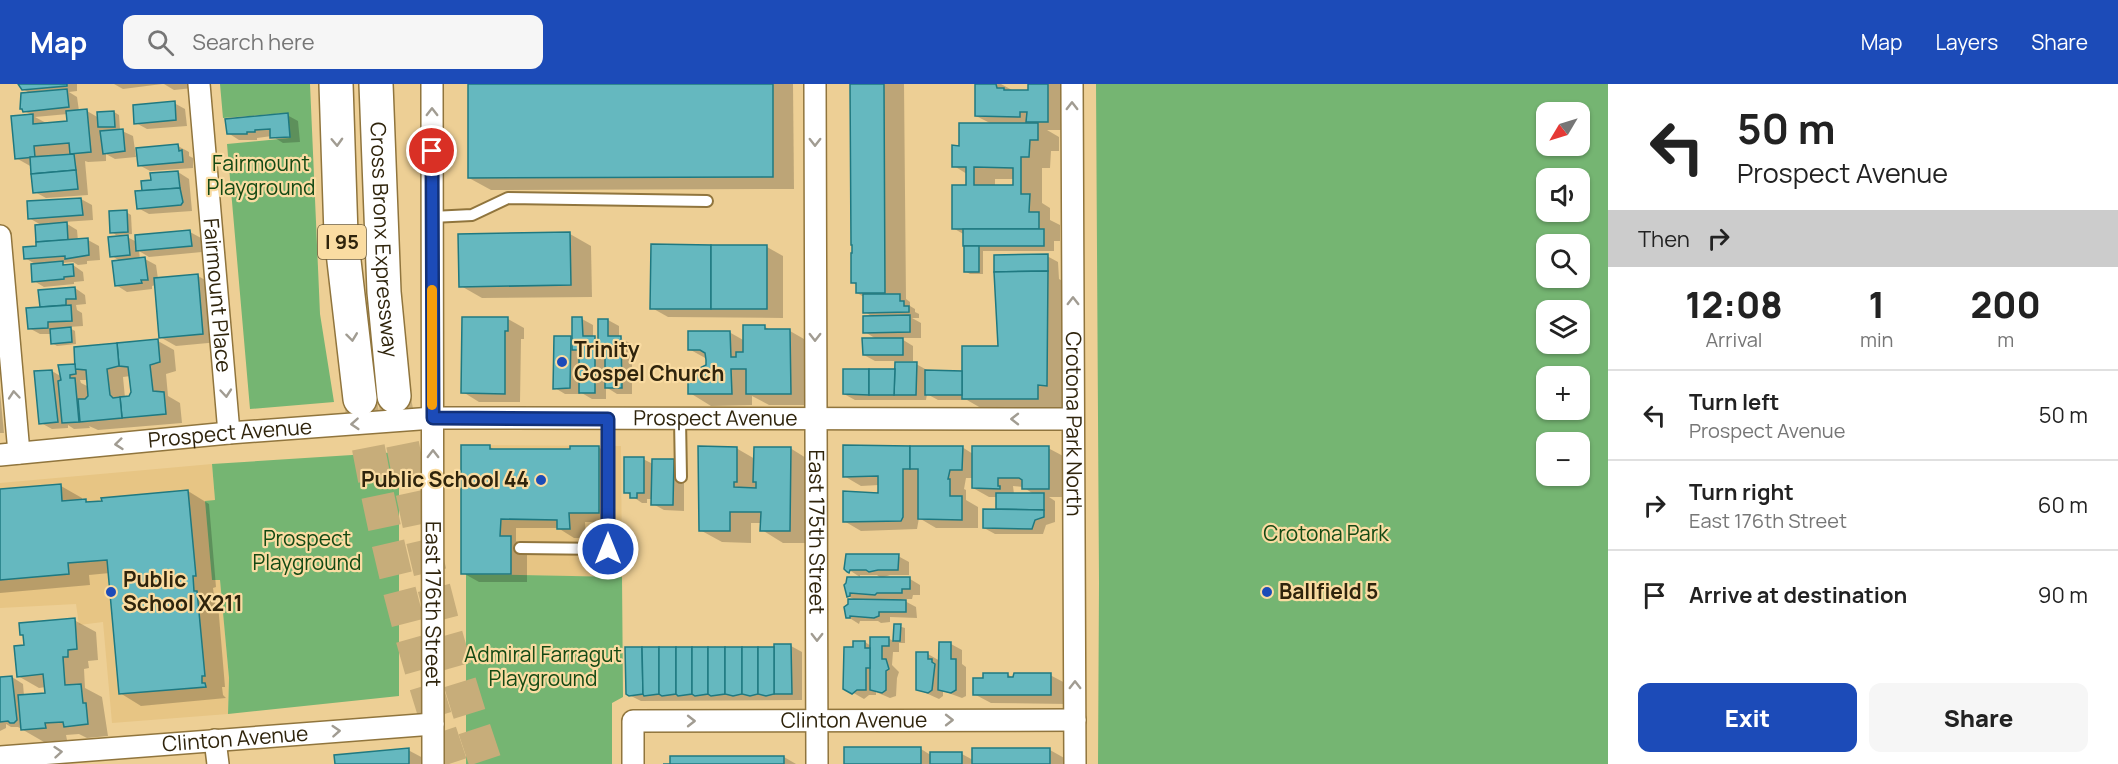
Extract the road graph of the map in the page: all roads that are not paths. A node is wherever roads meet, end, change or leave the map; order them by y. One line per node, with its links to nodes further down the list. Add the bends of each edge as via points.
1 (200, 84): 17 (street, Fairmount Place, one-way to 17)
2 (336, 84): 11 (highway, Cross Bronx Expressway / I 95, one-way to 11, via 341,235)
3 (376, 84): 10 (highway, Cross Bronx Expressway / I 95, via 384,292)
4 (432, 84): 8 (street, East 176th Street, one-way to 4)
5 (814, 84): 15 (street, East 175th Street, one-way to 15)
6 (1072, 84): 16 (street, Crotona Park North, one-way to 6)
7 (707, 201): 8 (lane, via 508,198 472,215)
8 (432, 217): 12 (street, East 176th Street)
9 (0, 236): 18 (street, one-way to 9)
10 (394, 396)
11 (360, 399)
12 (433, 418): 13 (street, Prospect Avenue); 17 (street, Prospect Avenue, one-way to 17); 23 (street, East 176th Street, one-way to 12)
13 (608, 419): 14 (street, Prospect Avenue); 20 (lane, via 608,549)
14 (680, 419): 15 (street, Prospect Avenue); 19 (lane)
15 (816, 419): 16 (street, Prospect Avenue, one-way to 15); 22 (street, East 175th Street, one-way to 22)
16 (1073, 419): 21 (street, Crotona Park North, one-way to 16)
17 (229, 433): 18 (street, Prospect Avenue, one-way to 18)
18 (10, 454)
19 (681, 477)
20 (520, 548)
21 (1075, 720): 22 (street, Clinton Avenue, one-way to 21); 30 (street, Crotona Park North)
22 (817, 721): 28 (street, Clinton Avenue, one-way to 22, via 633,721); 29 (street, East 175th Street)
23 (433, 724): 24 (street, Clinton Avenue, one-way to 23); 27 (street, East 176th Street)
24 (215, 740): 25 (street, Clinton Avenue, one-way to 24); 26 (street)
25 (0, 757)
26 (218, 764)
27 (433, 764)
28 (633, 764)
29 (817, 764)
30 (1075, 764)

